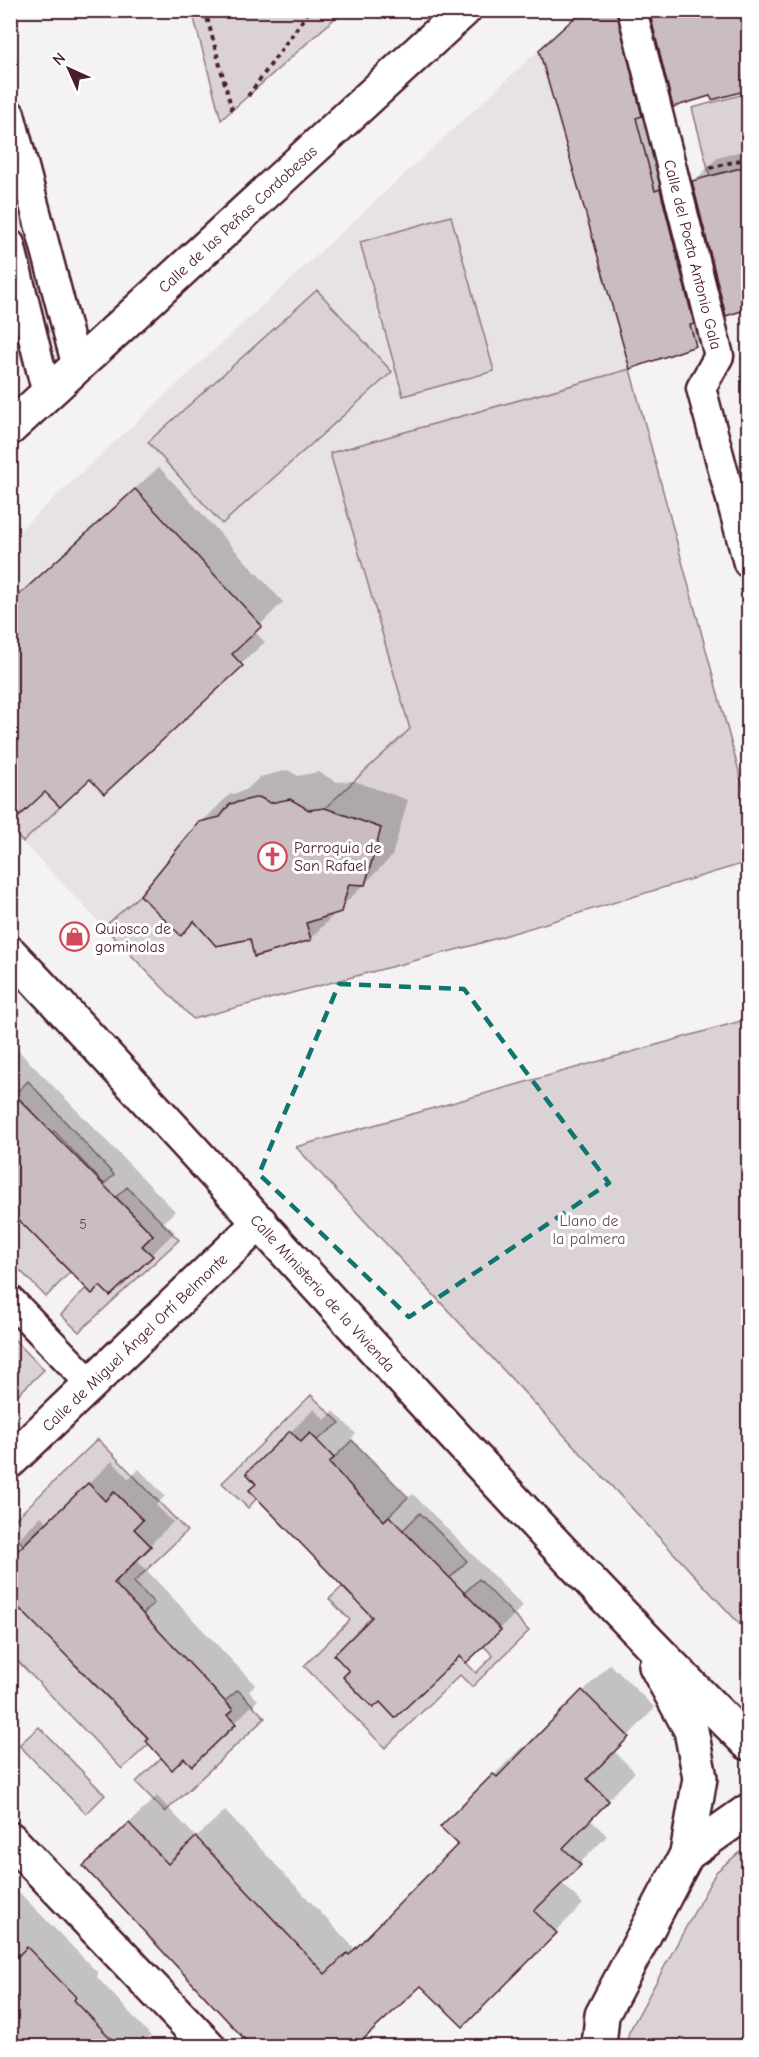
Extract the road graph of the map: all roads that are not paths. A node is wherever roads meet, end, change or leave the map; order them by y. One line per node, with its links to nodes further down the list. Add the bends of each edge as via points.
1 (464, 10): 5 (street, Calle de las Peñas Cordobesas)
2 (633, 10): 8 (street, Calle del Poeta Antonio Gala, via 719,356 701,388)
3 (10, 114): 5 (street)
4 (10, 244): 6 (street)
5 (77, 367): 6 (street, Calle de las Peñas Cordobesas)
6 (47, 394): 7 (street, Calle de las Peñas Cordobesas)
7 (10, 428)
8 (748, 563)
9 (11, 955): 10 (street, Calle Ministerio de la Vivienda)
10 (260, 1222): 12 (street, Calle de Miguel Ángel Ortí Belmonte); 14 (street, Calle Ministerio de la Vivienda)
11 (10, 1300): 12 (street)
12 (91, 1384): 13 (street, Calle de Miguel Ángel Ortí Belmonte)
13 (10, 1461)
14 (635, 1631): 15 (street, Calle Ministerio de la Vivienda); 18 (street, Calle Ministerio de la Vivienda, via 691,1730 699,1778)
15 (748, 1743)
16 (748, 1811): 18 (street)
17 (10, 1839): 19 (street)
18 (687, 1854): 20 (street, via 602,2015)
19 (208, 2046)
20 (599, 2046)

